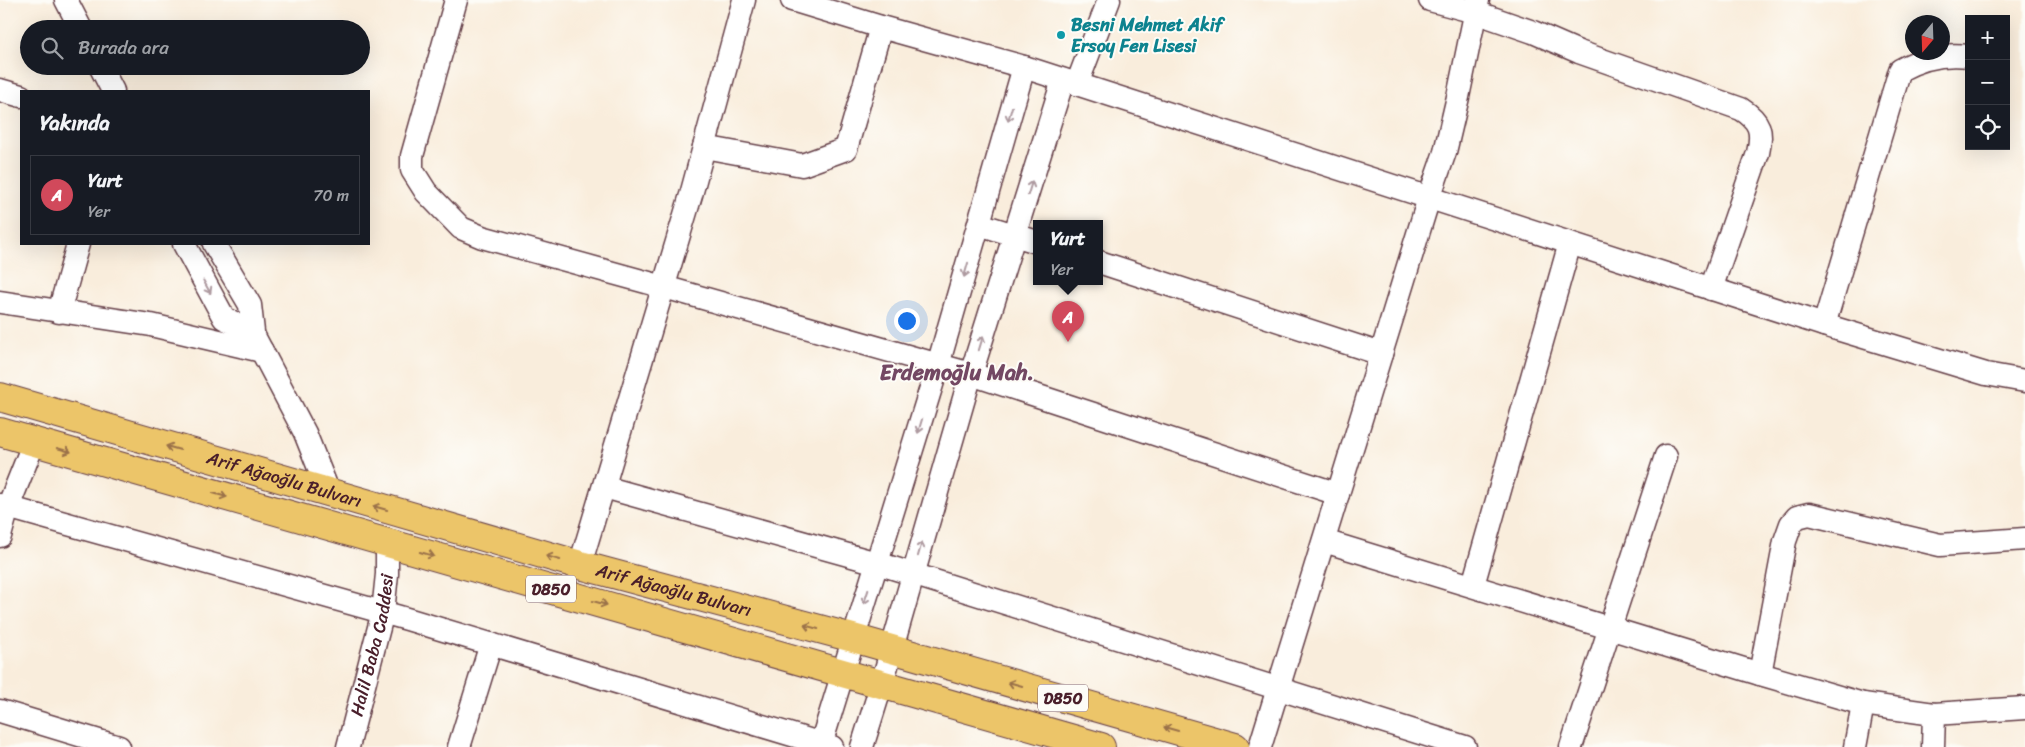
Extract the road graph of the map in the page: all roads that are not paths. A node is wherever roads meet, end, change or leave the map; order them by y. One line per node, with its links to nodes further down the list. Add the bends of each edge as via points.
1 (66, 0): 8 (street)
2 (456, 0): 27 (street, via 412,156 412,170 426,192 461,228 482,237)
3 (744, 0): 17 (street)
4 (792, 0): 9 (street)
5 (1109, 0): 13 (street)
6 (1430, 0): 7 (street)
7 (1477, 6): 18 (street, via 1445,152); 28 (street, via 1579,52 1741,109 1753,117 1759,126 1761,139 1758,153)
8 (76, 20)
9 (881, 27): 11 (street); 17 (street, via 846,149 802,165)
10 (1965, 56): 31 (street, via 1935,57 1900,70)
11 (1024, 67): 13 (street); 19 (street, one-way to 19)
12 (105, 75): 15 (street)
13 (1070, 82): 18 (street); 20 (street, one-way to 13)
14 (0, 90): 16 (street)
15 (112, 90)
16 (20, 96)
17 (704, 147): 27 (street)
18 (1428, 198): 22 (street); 33 (street)
19 (979, 224): 20 (street); 34 (street, one-way to 34)
20 (1015, 235): 21 (street); 35 (street, one-way to 20)
21 (1033, 241)
22 (1570, 243): 28 (street); 52 (street)
23 (78, 245): 30 (street)
24 (185, 245): 32 (street, one-way to 32, via 224,318)
25 (215, 245): 32 (street, via 250,305)
26 (1103, 263): 33 (street)
27 (664, 287): 34 (street); 41 (street)
28 (1711, 289): 31 (street)
29 (0, 302): 30 (street)
30 (59, 312): 32 (street)
31 (1824, 325): 36 (street, via 1986,374)
32 (257, 342): 42 (street, via 306,433)
33 (1381, 354): 43 (street)
34 (938, 366): 35 (street); 49 (street, one-way to 49)
35 (971, 374): 43 (street); 51 (street, one-way to 35)
36 (2025, 381)
37 (0, 397): 42 (highway, Arif Ağaoğlu Bulvarı / D850, one-way to 37)
38 (0, 432): 39 (highway, Arif Ağaoğlu Bulvarı / D850)
39 (34, 442): 44 (street); 48 (highway, Arif Ağaoğlu Bulvarı / D850, one-way to 48)
40 (1666, 456): 54 (street)
41 (604, 487): 49 (street); 50 (street)
42 (329, 493): 50 (highway, Arif Ağaoğlu Bulvarı / D850, one-way to 42)
43 (1338, 494): 47 (street)
44 (4, 506): 45 (street); 53 (street)
45 (0, 536)
46 (2025, 539): 59 (street, via 1940,545 1809,514 1797,516 1786,541)
47 (1324, 541): 52 (street); 61 (street)
48 (387, 543): 53 (street, Halil Baba Caddesi, via 388,574); 58 (highway, Arif Ağaoğlu Bulvarı / D850, one-way to 58)
49 (877, 562): 51 (street); 55 (street, one-way to 55)
50 (580, 565): 55 (highway, Arif Ağaoğlu Bulvarı / D850, one-way to 50)
51 (913, 575): 57 (street); 61 (street)
52 (1473, 585): 54 (street)
53 (383, 612): 56 (street); 68 (street, Halil Baba Caddesi)
54 (1610, 628): 59 (street); 75 (street)
55 (853, 638): 57 (highway, Arif Ağaoğlu Bulvarı / D850); 58 (street)
56 (490, 644): 66 (street); 69 (street)
57 (892, 649): 60 (street); 72 (highway, Arif Ağaoğlu Bulvarı / D850, one-way to 57)
58 (844, 672): 60 (highway, Arif Ağaoğlu Bulvarı / D850); 66 (street)
59 (1760, 674): 62 (street)
60 (882, 683): 70 (street); 71 (highway, Arif Ağaoğlu Bulvarı / D850)
61 (1278, 688): 73 (street); 74 (street)
62 (1863, 704): 65 (street); 76 (street)
63 (2025, 708): 65 (street)
64 (0, 711): 67 (street)
65 (1934, 714): 77 (street)
66 (827, 745)
67 (119, 747)
68 (348, 747)
69 (458, 747)
70 (862, 747)
71 (1101, 747)
72 (1235, 747)
73 (1260, 747)
74 (1465, 747)
75 (1571, 747)
76 (1854, 747)
77 (1933, 747)

